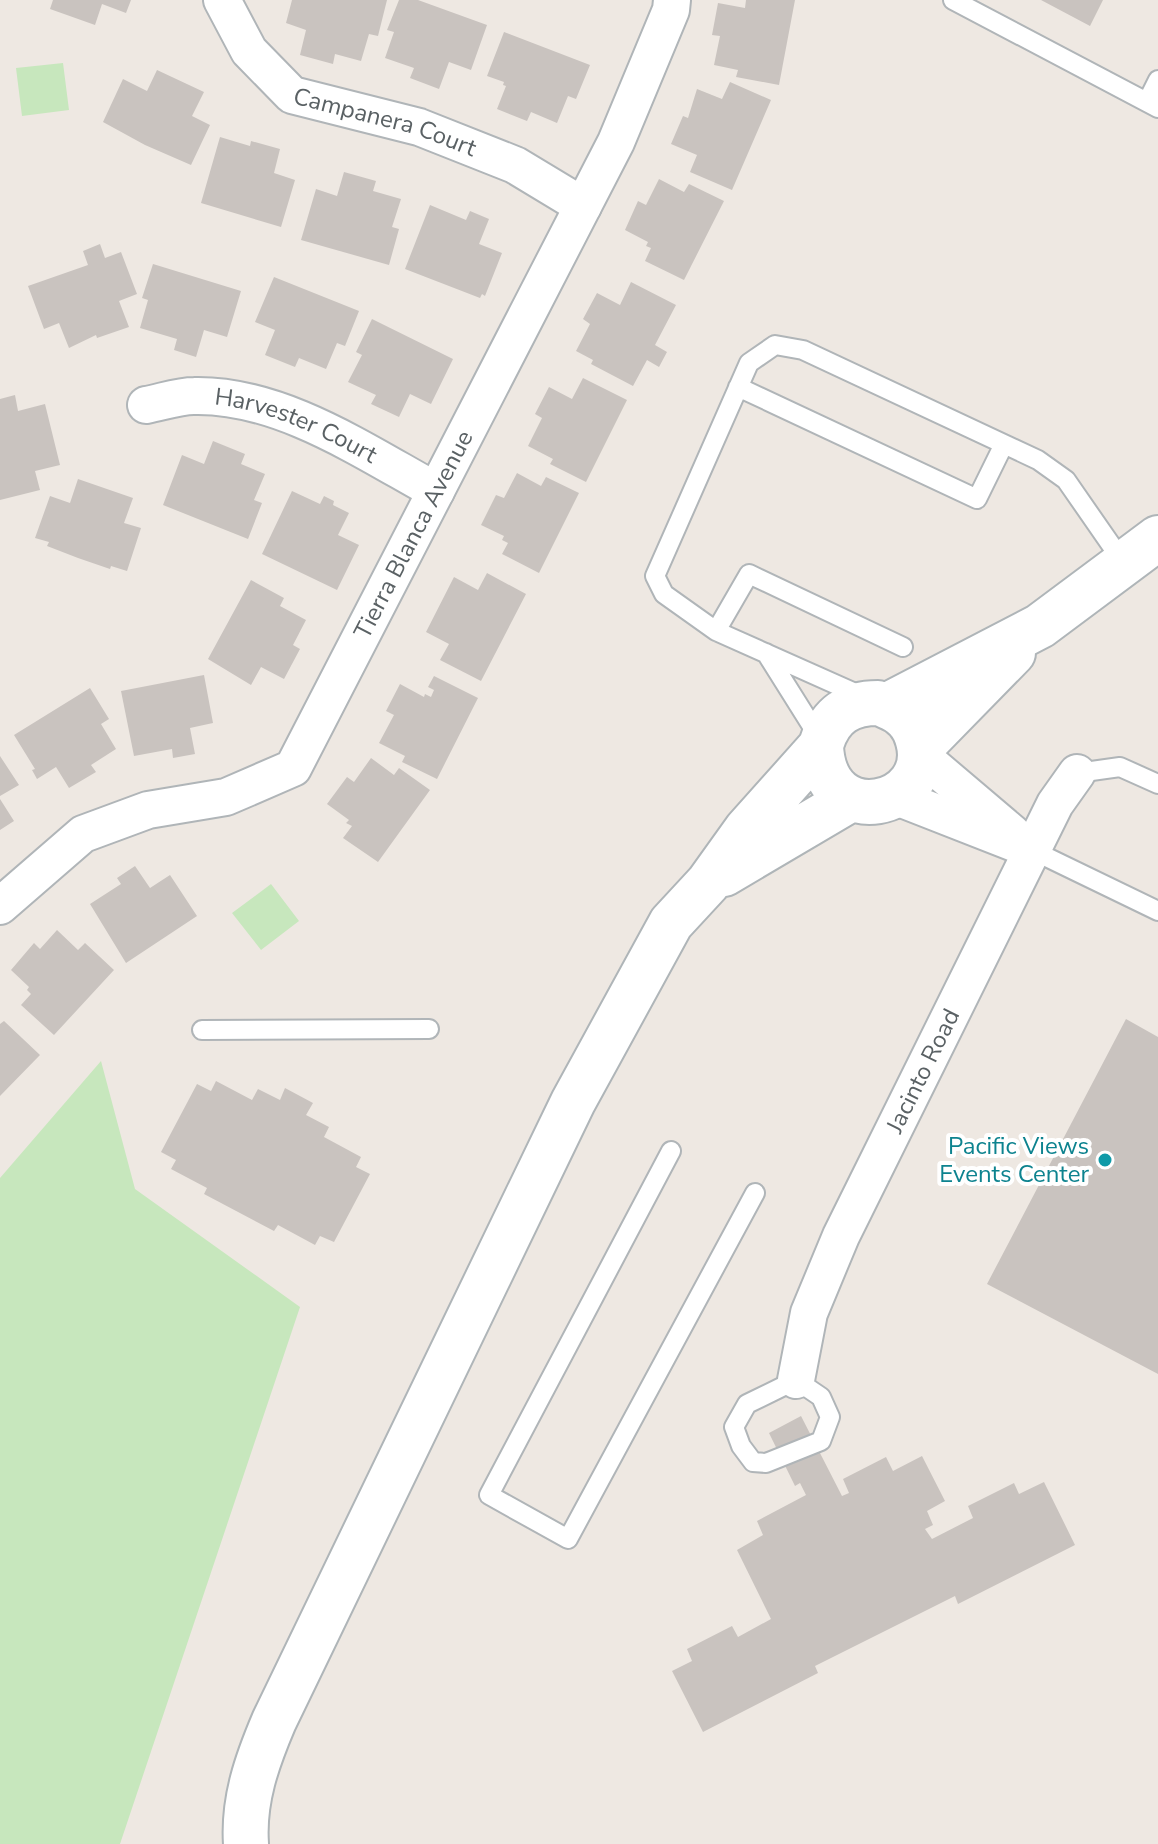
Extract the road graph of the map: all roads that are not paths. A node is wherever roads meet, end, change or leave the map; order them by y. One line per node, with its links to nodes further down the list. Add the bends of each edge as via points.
1 (222, 0): 6 (street, Campanera Court, via 249,51 292,95 419,127 515,165)
2 (672, 0): 6 (street, Tierra Blanca Avenue, via 616,142)
3 (953, 0): 5 (lane)
4 (1158, 80): 5 (lane)
5 (1152, 105)
6 (583, 206): 10 (street, Tierra Blanca Avenue)
7 (738, 387): 9 (lane, via 749,363 775,345 803,350); 9 (lane, via 977,499); 13 (lane, via 655,576 664,594)
8 (146, 405): 10 (street, Harvester Court, via 192,396 272,407)
9 (1004, 444): 11 (lane, via 1066,480)
10 (436, 491): 24 (street, Tierra Blanca Avenue, via 293,768 226,797 148,810 83,834)
11 (1142, 552): 12 (street)
12 (1040, 626): 16 (street); 18 (street)
13 (716, 631): 14 (lane, via 749,574); 15 (lane)
14 (903, 647)
15 (766, 653): 16 (lane); 17 (lane)
16 (882, 705): 17 (street, via 847,708 834,718); 18 (street, via 906,718 916,731)
17 (821, 744): 21 (street, via 827,778 837,790); 23 (street)
18 (920, 751): 21 (street, via 912,780); 22 (street)
19 (1077, 773): 20 (lane, via 1120,767); 22 (street, Jacinto Road)
20 (1158, 784)
21 (872, 798): 22 (street); 23 (street)
22 (1032, 850): 25 (lane); 30 (street, Jacinto Road, via 841,1236 809,1313)
23 (708, 883): 31 (street, via 671,923 573,1102 274,1721 247,1802)
24 (0, 906)
25 (1158, 911)
26 (429, 1029): 27 (lane)
27 (202, 1030)
28 (671, 1151): 29 (lane, via 489,1495 568,1539)
29 (755, 1193)
30 (796, 1380): 30 (lane, via 747,1404 734,1427 753,1462 766,1463 821,1441 830,1417 821,1397)
31 (246, 1844)

